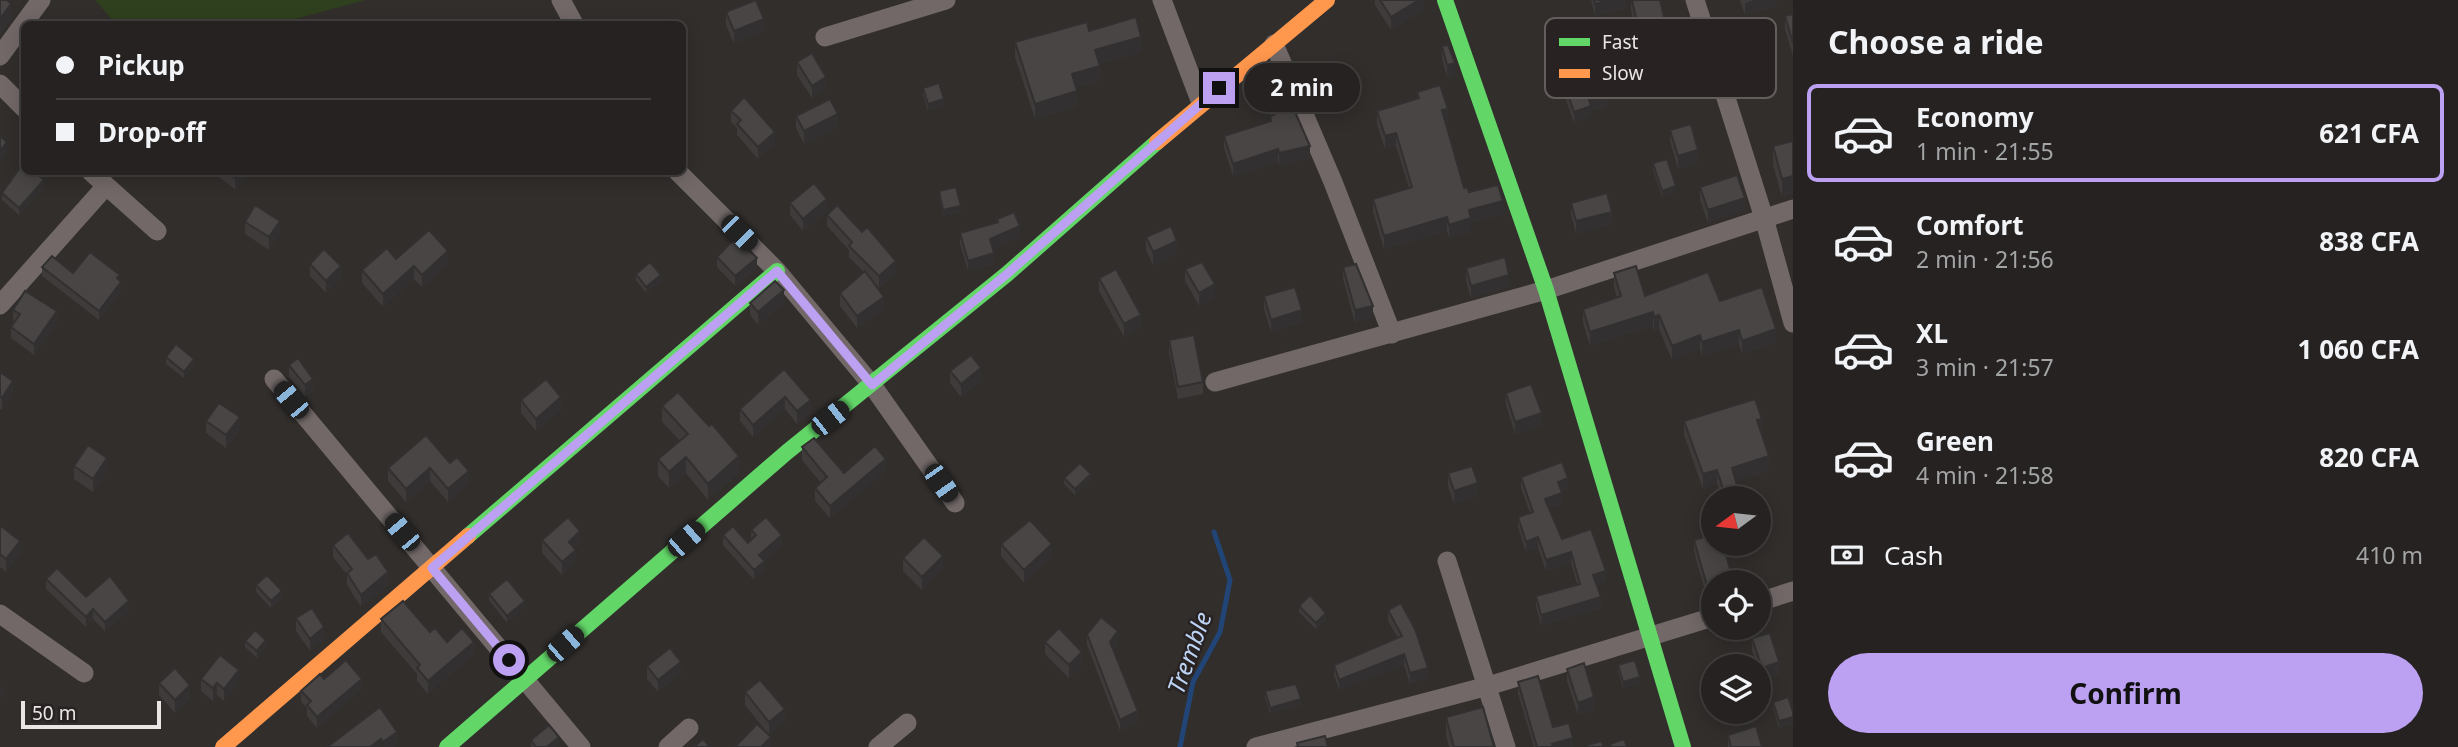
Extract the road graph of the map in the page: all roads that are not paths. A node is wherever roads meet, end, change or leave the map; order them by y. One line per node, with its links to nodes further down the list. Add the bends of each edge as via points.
1 (41, 0): 9 (street)
2 (561, 0): 10 (street)
3 (946, 0): 12 (street)
4 (1162, 0): 17 (street)
5 (1327, 0): 13 (street)
6 (1445, 0): 26 (street)
7 (1695, 0): 8 (street)
8 (1701, 18)
9 (26, 21)
10 (572, 21)
11 (21, 27): 14 (street)
12 (825, 37)
13 (1274, 44): 17 (street); 29 (street, via 1334,182)
14 (0, 56)
15 (0, 84): 18 (street)
16 (1726, 98): 23 (street)
17 (1201, 103): 32 (street, via 1007,274)
18 (21, 105)
19 (94, 175): 21 (street)
20 (681, 175): 25 (street)
21 (106, 186): 24 (street); 27 (street)
22 (1793, 209): 23 (street)
23 (1764, 218): 26 (street); 28 (street)
24 (157, 231)
25 (777, 271): 32 (street); 35 (street)
26 (1546, 290): 29 (street); 40 (street)
27 (0, 305)
28 (1793, 323)
29 (1392, 334): 31 (street)
30 (274, 379): 35 (street)
31 (1215, 382)
32 (872, 385): 33 (street); 42 (street, via 787,452)
33 (955, 503)
34 (1447, 561): 43 (street)
35 (432, 568): 42 (street); 47 (street)
36 (1793, 591): 37 (street)
37 (1771, 598)
38 (0, 614): 41 (street)
39 (1701, 621): 40 (street)
40 (1649, 637): 43 (street); 54 (street)
41 (84, 673)
42 (524, 679): 48 (street); 49 (street)
43 (1488, 686): 46 (street); 53 (street)
44 (906, 723): 51 (street)
45 (689, 728): 50 (street)
46 (1325, 738): 52 (street)
47 (223, 747)
48 (447, 747)
49 (581, 747)
50 (668, 747)
51 (878, 747)
52 (1256, 747)
53 (1506, 747)
54 (1683, 747)

